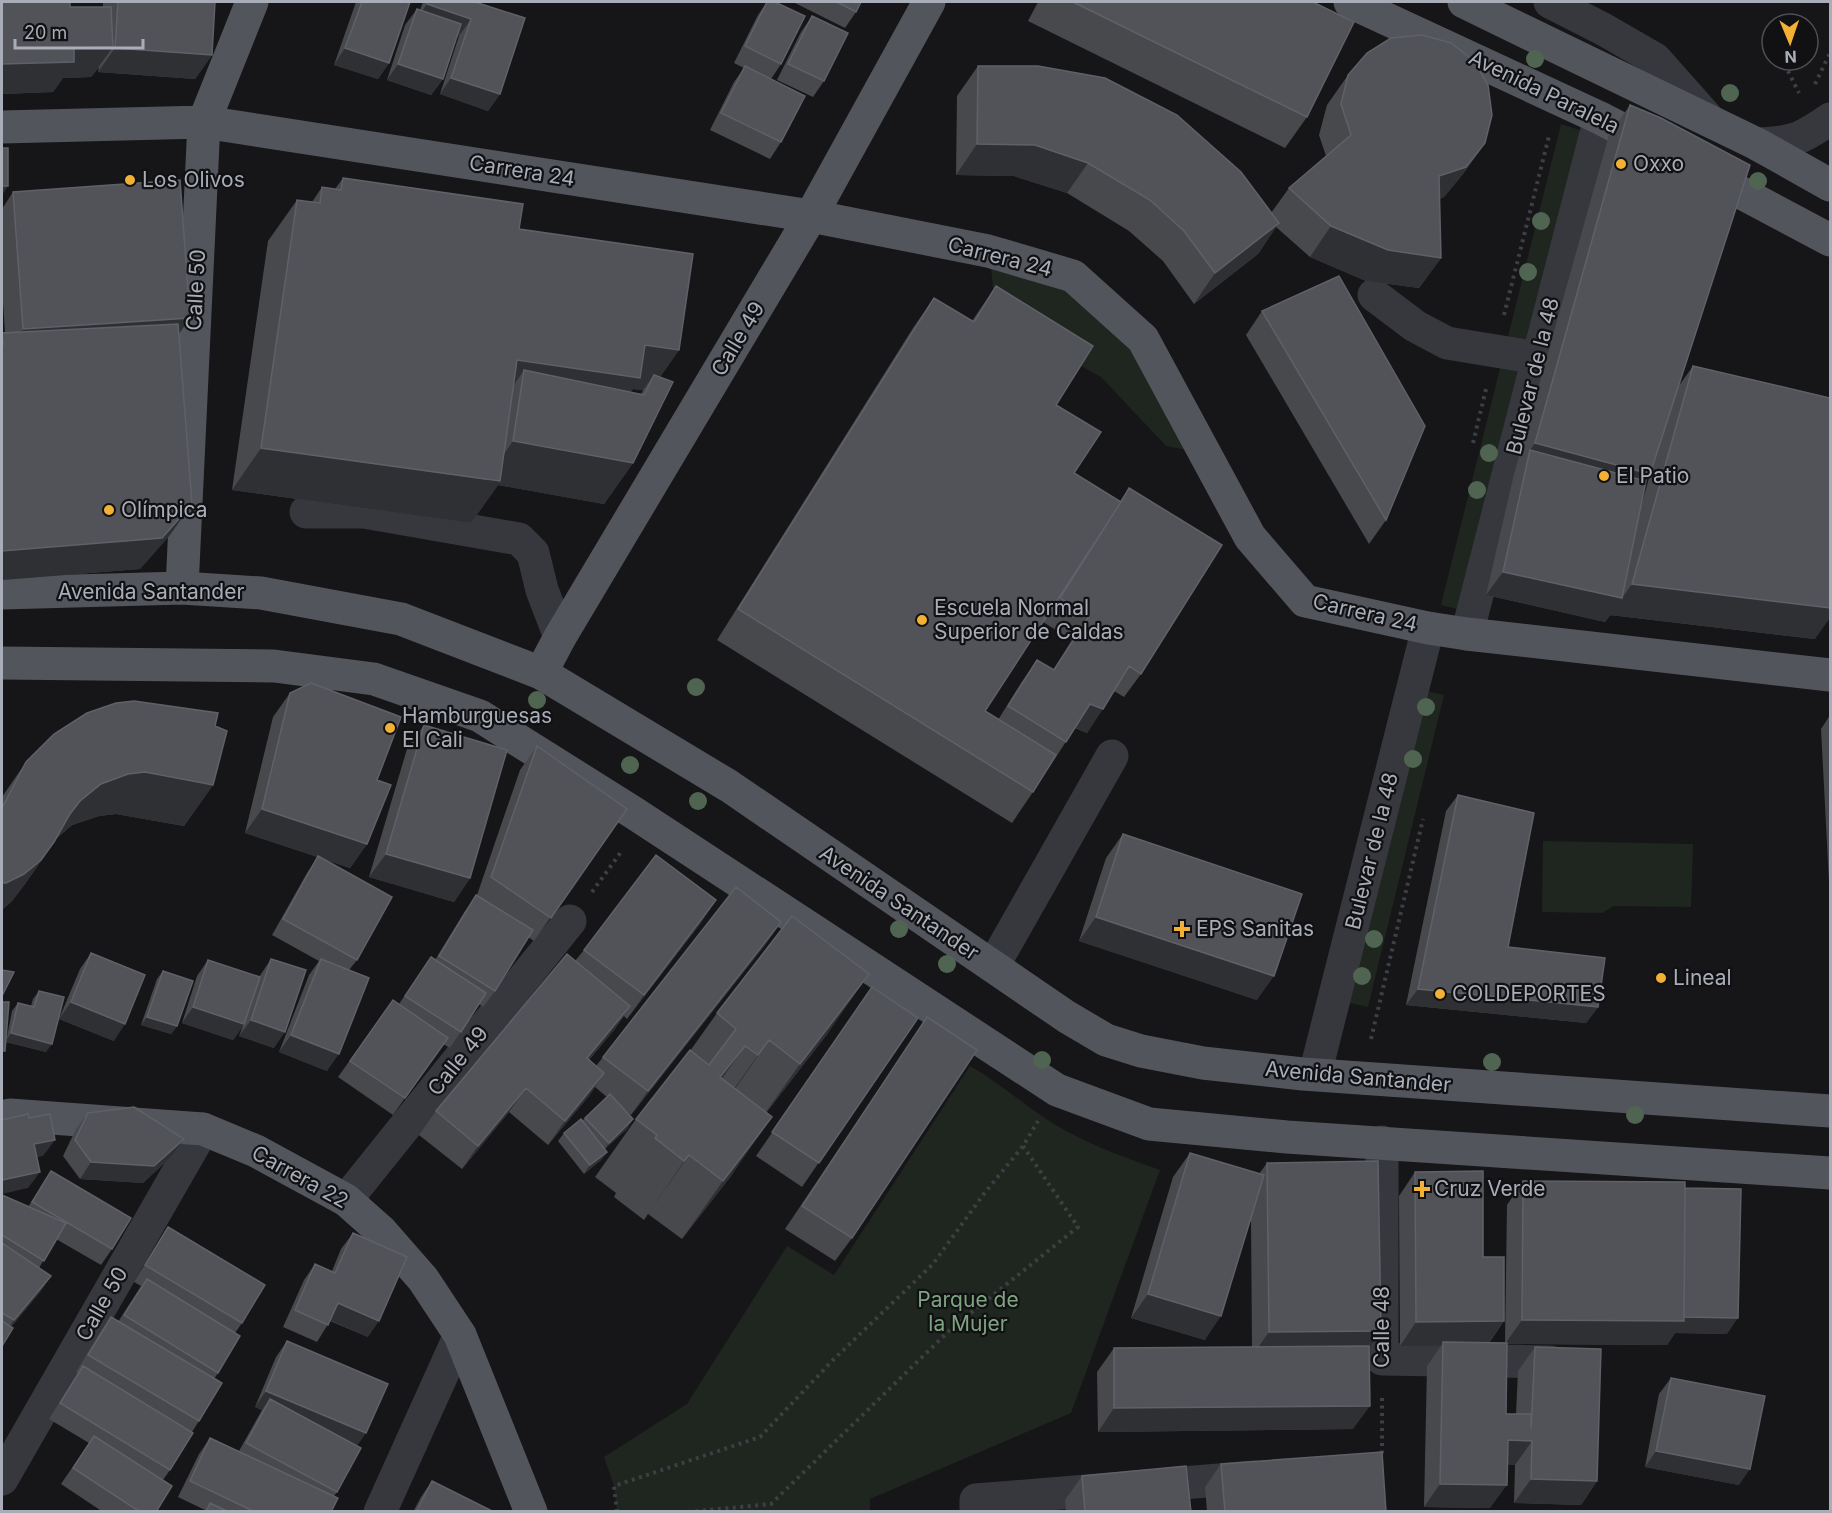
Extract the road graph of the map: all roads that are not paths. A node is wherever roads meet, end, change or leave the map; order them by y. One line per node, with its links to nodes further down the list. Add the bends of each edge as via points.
1 (252, 2): 9 (main road, Calle 50)
2 (929, 2): 14 (main road, Calle 49)
3 (1350, 2): 6 (main road, Avenida Paralela)
4 (1464, 2): 8 (main road)
5 (1550, 2): 8 (street, via 1654,59)
6 (1600, 118): 13 (main road, Avenida Paralela); 17 (street, Bulevar de la 48)
7 (1830, 120): 11 (street, via 1785,143); 12 (street)
8 (1710, 121): 11 (main road)
9 (204, 122): 10 (main road, Carrera 24); 14 (main road, Carrera 24); 19 (main road, Calle 50)
10 (2, 127)
11 (1757, 144): 12 (main road)
12 (1818, 179): 13 (main road)
13 (1765, 206): 15 (main road, Avenida Paralela)
14 (811, 216): 21 (main road, Carrera 24, via 988,251 1073,276 1143,339 1250,537 1305,601); 23 (main road, Calle 49)
15 (1830, 240)
16 (1374, 296): 17 (street, via 1415,326 1448,343)
17 (1538, 358): 22 (street, Bulevar de la 48)
18 (306, 512): 23 (street, via 364,512 519,539 533,553)
19 (182, 588): 20 (main road, Avenida Santander); 25 (main road, Avenida Santander, via 261,593 401,619)
20 (2, 593)
21 (1428, 628): 22 (main road, Carrera 24); 30 (street, Bulevar de la 48)
22 (1467, 634): 26 (main road, Carrera 24)
23 (560, 637): 25 (main road, Calle 49)
24 (2, 663): 34 (main road, via 274,666 374,679 480,716 1057,1090 1149,1124)
25 (541, 673): 29 (main road, Avenida Santander, via 729,786)
26 (1830, 675)
27 (1112, 756): 29 (street)
28 (570, 921): 36 (street, Calle 49)
29 (993, 966): 30 (main road, Avenida Santander, via 1106,1040 1203,1063)
30 (1315, 1074): 31 (main road, Avenida Santander)
31 (1830, 1111)
32 (2, 1117): 33 (main road, Carrera 22)
33 (203, 1129): 36 (main road, Carrera 22, via 256,1151); 40 (street, Calle 50)
34 (1382, 1142): 35 (main road); 38 (street, Calle 48, via 1382,1359)
35 (1830, 1173)
36 (346, 1200): 37 (main road, Carrera 22, via 381,1231 423,1279)
37 (460, 1335): 42 (street); 43 (main road, Carrera 22)
38 (1550, 1362)
39 (1286, 1474): 41 (street)
40 (2, 1479)
41 (976, 1506)
42 (380, 1512)
43 (531, 1512)

